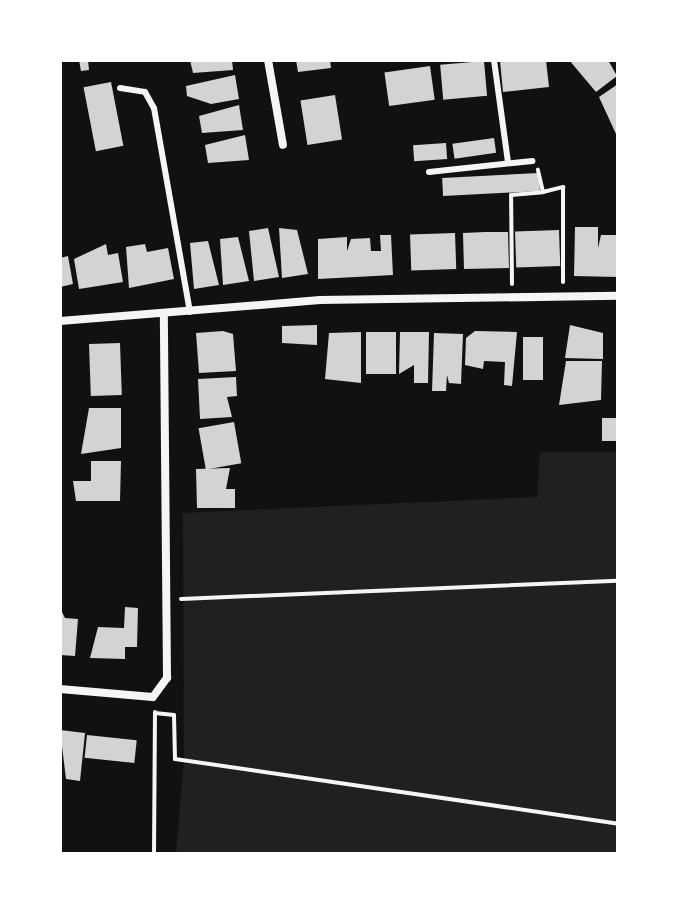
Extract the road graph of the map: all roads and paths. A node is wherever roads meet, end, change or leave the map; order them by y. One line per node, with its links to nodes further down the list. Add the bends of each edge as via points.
1 (268, 60): 4 (street)
2 (494, 60): 6 (lane)
3 (120, 88): 12 (lane, via 145,92 154,108)
4 (283, 145)
5 (532, 161): 6 (lane); 8 (path)
6 (508, 162): 7 (lane)
7 (429, 172)
8 (543, 192): 9 (path, via 511,195); 10 (path, via 563,187)
9 (512, 296): 10 (street); 12 (street)
10 (563, 296): 11 (street)
11 (618, 296)
12 (190, 312): 13 (street)
13 (164, 314): 14 (street); 16 (street)
14 (60, 321)
15 (618, 581): 16 (path)
16 (169, 601): 18 (street, via 167,678)
17 (60, 689): 18 (street)
18 (153, 697): 19 (path)
19 (155, 713): 20 (path, via 174,715 175,759); 21 (path)
20 (618, 824)
21 (154, 854)

